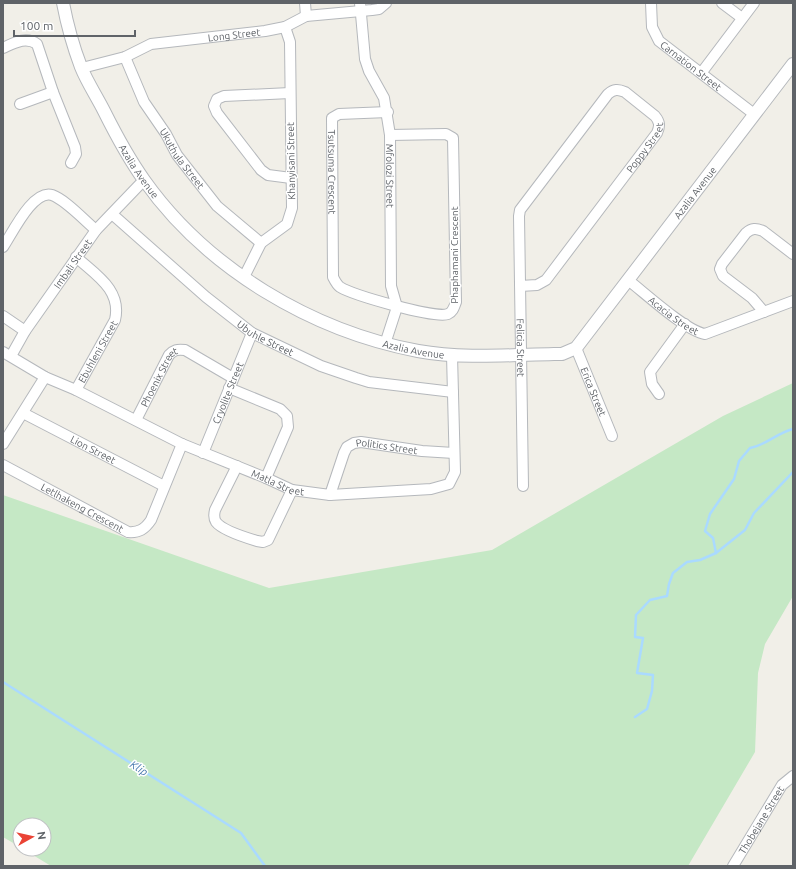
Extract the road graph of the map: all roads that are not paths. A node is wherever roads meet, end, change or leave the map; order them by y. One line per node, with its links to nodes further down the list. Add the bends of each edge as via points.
1 (63, 3): 14 (street, Azalia Avenue)
2 (306, 3): 8 (street)
3 (386, 3): 7 (street, Long Street, via 379,8)
4 (651, 3): 15 (street, Carnation Street, via 654,34)
5 (722, 3): 9 (street)
6 (754, 3): 9 (street)
7 (360, 7): 8 (street, Long Street); 19 (street, Mfolozi Street, via 365,59)
8 (306, 16): 10 (street, Long Street)
9 (742, 18): 15 (street)
10 (285, 27): 12 (street, Long Street, via 265,32 151,44); 17 (street, Khanyisani Street, via 290,42)
11 (3, 48): 16 (street, via 20,41 33,41 37,44)
12 (125, 57): 14 (street, Long Street); 28 (street, Ukuthula Street, via 144,102 166,134 177,156 217,206)
13 (793, 64): 20 (street, Azalia Avenue)
14 (82, 68): 24 (street, Azalia Avenue)
15 (702, 72): 20 (street, Carnation Street)
16 (53, 92): 18 (street); 22 (street, via 75,147 76,154)
17 (290, 93): 23 (street, Khanyisani Street); 23 (street, via 224,96 217,99 214,106 261,170 268,175)
18 (20, 104)
19 (388, 112): 21 (street, Mfolozi Street); 34 (street, Tsutsuma Crescent, via 339,114 332,118 332,269)
20 (754, 114): 33 (street, Azalia Avenue)
21 (390, 135): 37 (street, Mfolozi Street, via 391,286); 37 (street, Phaphamani Crescent, via 446,134 453,138 454,142 454,309 448,314 440,315)
22 (70, 163)
23 (291, 178): 28 (street, Khanyisani Street, via 291,216 280,231)
24 (144, 180): 26 (street, Imbali Street); 32 (street, Azalia Avenue, via 176,218 207,248)
25 (520, 210): 35 (street, Felicia Street); 35 (street, Poppy Street, via 613,90 625,92 659,121 657,133 546,280 537,285)
26 (112, 214): 27 (street, Imbali Street); 42 (street, Ubuhle Street, via 206,297)
27 (96, 230): 29 (street, via 62,202 51,195 44,195 31,204); 31 (street, Imbali Street)
28 (261, 243): 32 (street)
29 (3, 247)
30 (793, 254): 38 (street, via 757,228 746,233 722,264 720,269 723,276 752,298)
31 (76, 257): 41 (street, Imbali Street); 51 (street, Ebuhleni Street, via 106,284 116,302 117,310 115,320)
32 (244, 277): 43 (street, Azalia Avenue, via 290,306 335,327)
33 (628, 280): 40 (street, Acacia Street); 44 (street, Azalia Avenue)
34 (336, 282): 37 (street, Phaphamani Crescent, via 340,287)
35 (520, 286): 47 (street, Felicia Street)
36 (793, 301): 38 (street, Acacia Street)
37 (397, 307): 43 (street)
38 (764, 312): 40 (street, Acacia Street, via 705,334 698,333)
39 (3, 316): 41 (street)
40 (685, 324): 53 (street, via 650,372 652,384)
41 (25, 331): 45 (street, Imbali Street)
42 (252, 333): 49 (street, Cryolite Street); 52 (street, Ubuhle Street, via 321,366 369,382)
43 (385, 344): 46 (street, Azalia Avenue)
44 (576, 348): 47 (street, Azalia Avenue, via 562,354); 56 (street, Erica Street)
45 (7, 354): 48 (street, Matla Street)
46 (452, 355): 47 (street, Azalia Avenue); 52 (street, Matla Street)
47 (521, 355): 65 (street, Felicia Street)
48 (45, 377): 51 (street, Matla Street); 54 (street)
49 (233, 378): 50 (street, Cryolite Street); 55 (street, Phoenix Street, via 184,350 173,351)
50 (229, 388): 59 (street, Cryolite Street); 63 (street, via 280,409 287,416 288,426)
51 (76, 390): 55 (street, Matla Street)
52 (453, 392): 60 (street, Matla Street)
53 (659, 394)
54 (23, 413): 57 (street); 64 (street, Lion Street)
55 (136, 420): 58 (street, Matla Street)
56 (612, 436)
57 (3, 444)
58 (182, 444): 59 (street, Matla Street); 64 (street, Letlhakeng Crescent)
59 (203, 453): 62 (street, Matla Street)
60 (454, 453): 67 (street, Matla Street, via 453,480 443,487); 67 (street, Politics Street, via 422,451 372,442 354,443 347,447 344,453)
61 (3, 465): 64 (street, Letlhakeng Crescent, via 128,532 136,532 147,526)
62 (237, 466): 63 (street, Matla Street); 66 (street, via 214,517 216,523 257,542 268,540)
63 (266, 478): 66 (street, Matla Street)
64 (164, 486)
65 (522, 486)
66 (292, 490): 67 (street, Matla Street)
67 (330, 495)
68 (793, 776): 69 (street, Thobejane Street, via 782,785)
69 (733, 866)

